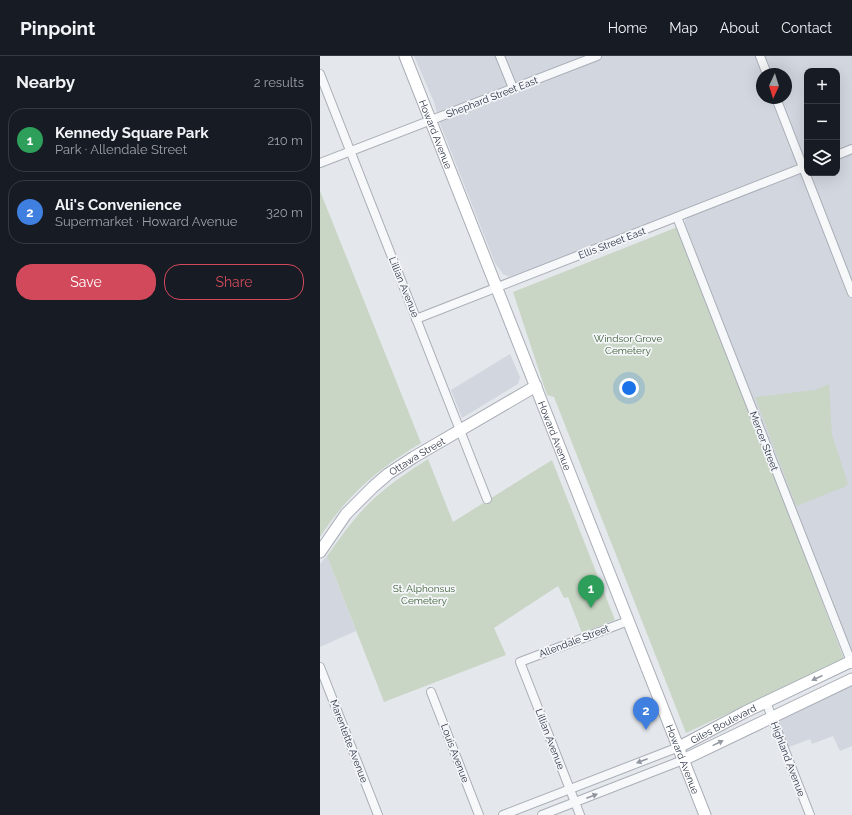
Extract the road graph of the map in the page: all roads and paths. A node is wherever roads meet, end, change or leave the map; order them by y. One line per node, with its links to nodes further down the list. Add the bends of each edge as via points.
1 (405, 56): 9 (main road, Howard Avenue)
2 (500, 56): 7 (street)
3 (596, 56): 7 (street, Shephard Street East)
4 (760, 56): 5 (street)
5 (765, 68)
6 (320, 74): 11 (street, Lillian Avenue)
7 (513, 88): 9 (street, Shephard Street East)
8 (779, 104): 14 (street)
9 (431, 120): 11 (street, Shephard Street East); 18 (main road, Howard Avenue)
10 (852, 149): 12 (street)
11 (351, 152): 13 (street, Shephard Street East); 20 (street, Lillian Avenue)
12 (840, 154)
13 (320, 163)
14 (804, 165)
15 (804, 167): 17 (street, Ellis Street East)
16 (808, 176): 19 (street)
17 (676, 217): 18 (street, Ellis Street East); 27 (street, Mercer Street)
18 (498, 287): 20 (street, Ellis Street East); 21 (main road, Howard Avenue)
19 (852, 293)
20 (416, 319): 22 (street, Lillian Avenue)
21 (536, 386): 22 (main road, Ottawa Street); 25 (main road, Howard Avenue)
22 (460, 430): 23 (street, Lillian Avenue); 24 (main road, Ottawa Street, via 388,474 373,487 346,514)
23 (487, 499)
24 (320, 552)
25 (628, 621): 26 (street, Allendale Street); 33 (main road, Howard Avenue)
26 (520, 662): 35 (street, Lillian Avenue)
27 (852, 662): 31 (main road, Giles Boulevard, one-way to 31)
28 (320, 667): 37 (street, Marentette Avenue)
29 (852, 679): 32 (main road, Giles Boulevard)
30 (431, 692): 38 (street, Louis Avenue)
31 (766, 702): 32 (street, Highland Avenue); 33 (main road, Giles Boulevard)
32 (772, 718): 34 (main road, Giles Boulevard, one-way to 32); 43 (street, Highland Avenue)
33 (678, 747): 34 (main road, Howard Avenue); 35 (street, Giles Boulevard, one-way to 35)
34 (683, 760): 36 (street, Giles Boulevard, one-way to 34); 42 (main road, Howard Avenue)
35 (570, 789): 36 (street, Lillian Avenue); 39 (street, Giles Boulevard)
36 (575, 802): 40 (street, Giles Boulevard); 41 (street, Lillian Avenue)
37 (378, 815)
38 (479, 815)
39 (503, 815)
40 (542, 815)
41 (580, 815)
42 (705, 815)
43 (810, 815)

